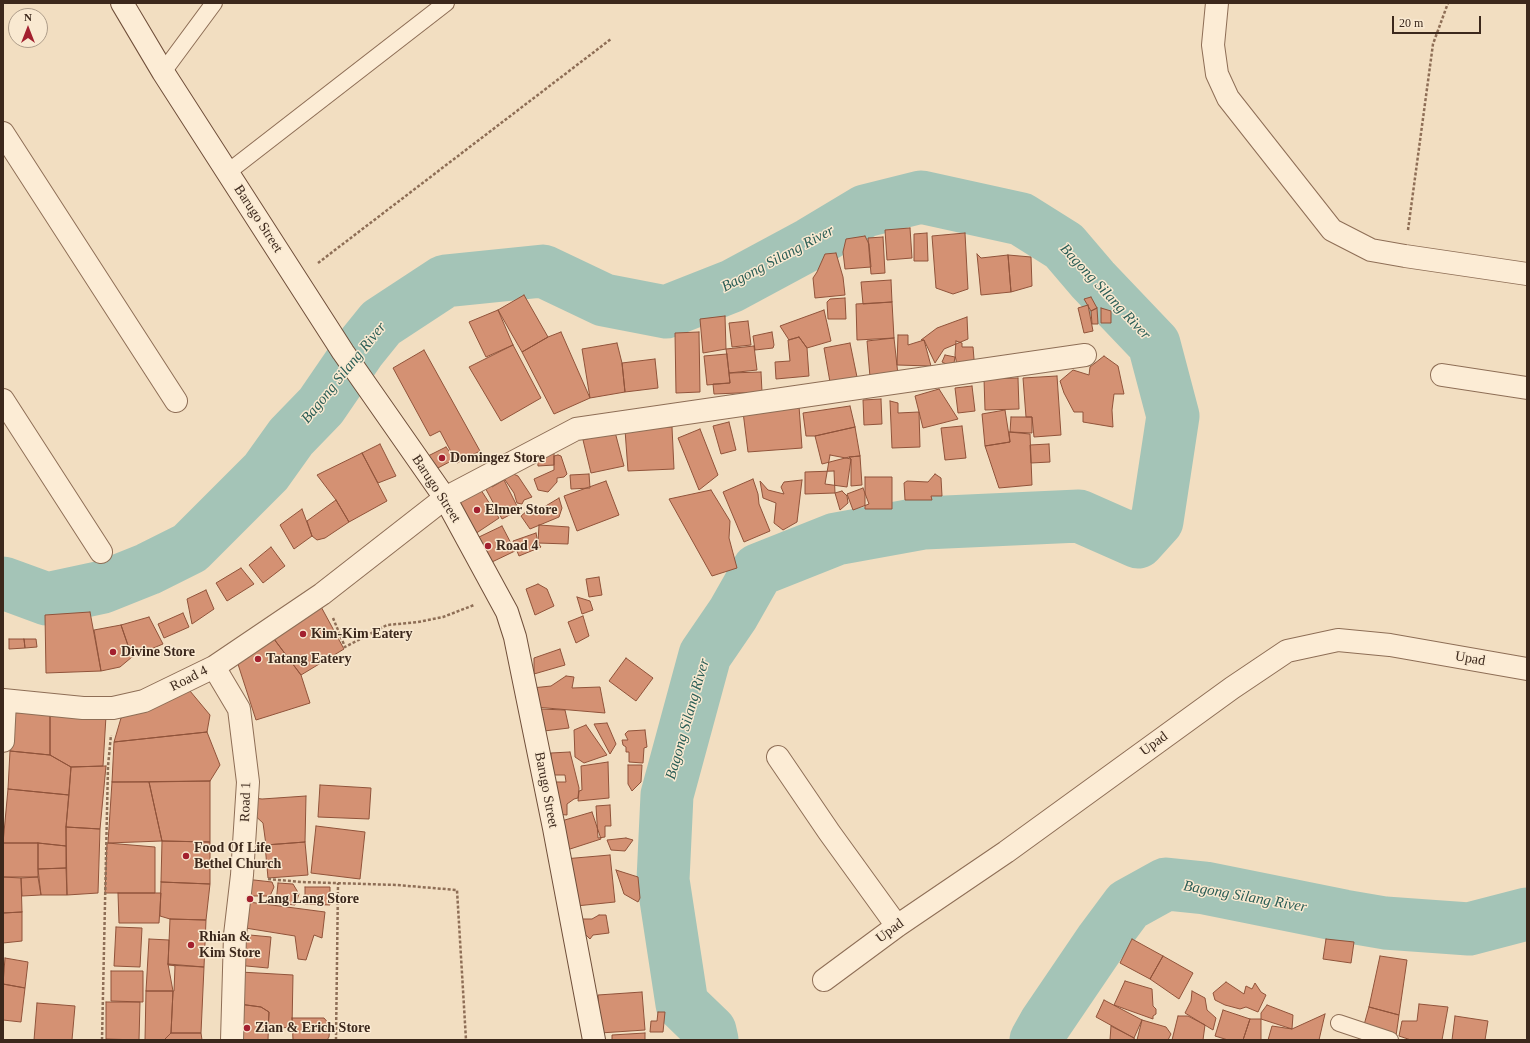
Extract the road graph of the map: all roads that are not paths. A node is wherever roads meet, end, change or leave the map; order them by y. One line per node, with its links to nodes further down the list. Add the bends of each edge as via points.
1 (122, 3): 5 (street, Barugo Street)
2 (214, 3): 5 (lane)
3 (446, 3): 7 (lane)
4 (1217, 3): 8 (street, via 1213,45 1216,74 1228,98 1332,230 1370,250)
5 (163, 72): 7 (street, Barugo Street)
6 (3, 133): 13 (street)
7 (228, 172): 14 (street, Barugo Street, via 343,352)
8 (1527, 274)
9 (1085, 355): 14 (street, Road 4, via 576,429)
10 (1442, 375): 11 (street)
11 (1527, 388)
12 (3, 400): 15 (street)
13 (176, 401)
14 (444, 498): 16 (street, Road 4, via 322,594); 25 (street, Barugo Street, via 498,596 515,637)
15 (101, 552)
16 (214, 666): 18 (street, Road 4, via 144,701 113,708); 24 (street, Road 1, via 238,709 248,782 235,935)
17 (1527, 669): 21 (street, Upad, via 1338,640 1287,651 1006,852)
18 (4, 701): 19 (street)
19 (3, 741)
20 (778, 757): 21 (street)
21 (897, 926): 22 (street, Upad)
22 (824, 980)
23 (1339, 1023): 26 (lane)
24 (232, 1040)
25 (594, 1040)
26 (1390, 1040)

